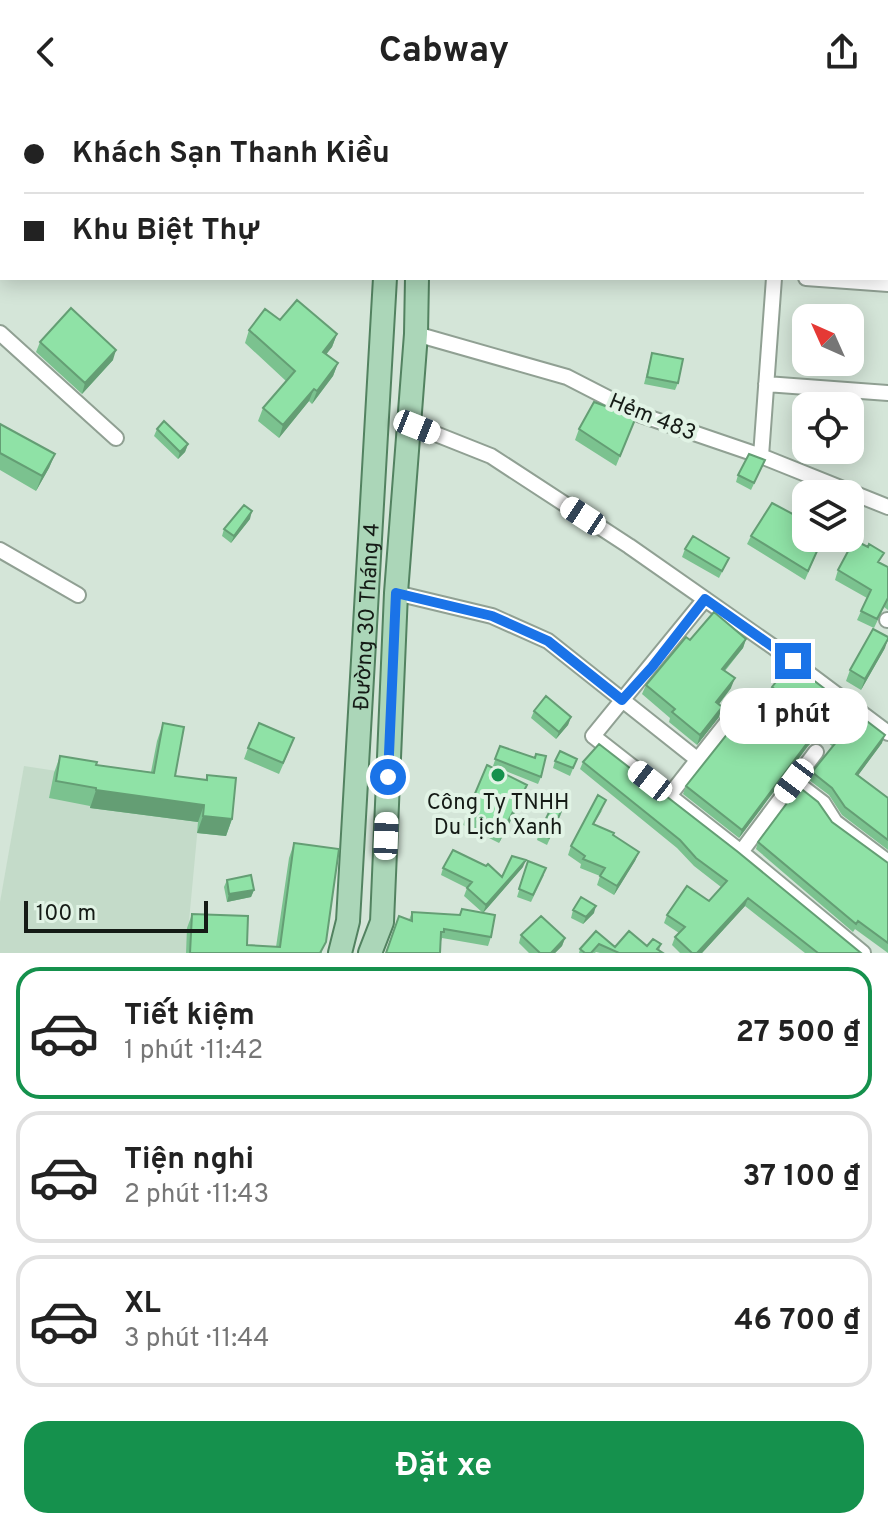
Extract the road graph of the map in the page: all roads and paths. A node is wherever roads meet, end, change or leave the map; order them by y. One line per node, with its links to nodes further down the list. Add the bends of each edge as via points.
1 (385, 280): 28 (main road, Đường 30 Tháng 4, via 348,921)
2 (417, 280): 7 (main road, Đường 30 Tháng 4)
3 (774, 280): 8 (street)
4 (833, 280): 5 (street)
5 (888, 284)
6 (0, 333): 11 (street)
7 (416, 334): 10 (main road, Đường 30 Tháng 4); 12 (street, Hẻm 483, via 567,377 641,415)
8 (766, 384): 9 (street); 12 (street)
9 (888, 393)
10 (408, 423): 15 (main road, Đường 30 Tháng 4); 17 (street, via 491,456)
11 (116, 438)
12 (761, 456): 13 (street, Hẻm 483)
13 (888, 507)
14 (0, 550): 16 (street)
15 (396, 593): 18 (street, via 492,616 548,641); 27 (main road, Đường 30 Tháng 4)
16 (78, 595)
17 (705, 599): 18 (street); 20 (street)
18 (622, 700): 22 (street); 24 (street, via 593,736)
19 (732, 716): 22 (street)
20 (888, 733)
21 (816, 752): 23 (street)
22 (698, 760): 24 (street)
23 (794, 781): 25 (street); 26 (street, via 823,803 835,822)
24 (669, 796): 25 (street)
25 (741, 852): 29 (street)
26 (888, 862)
27 (378, 951)
28 (340, 953)
29 (863, 953)

